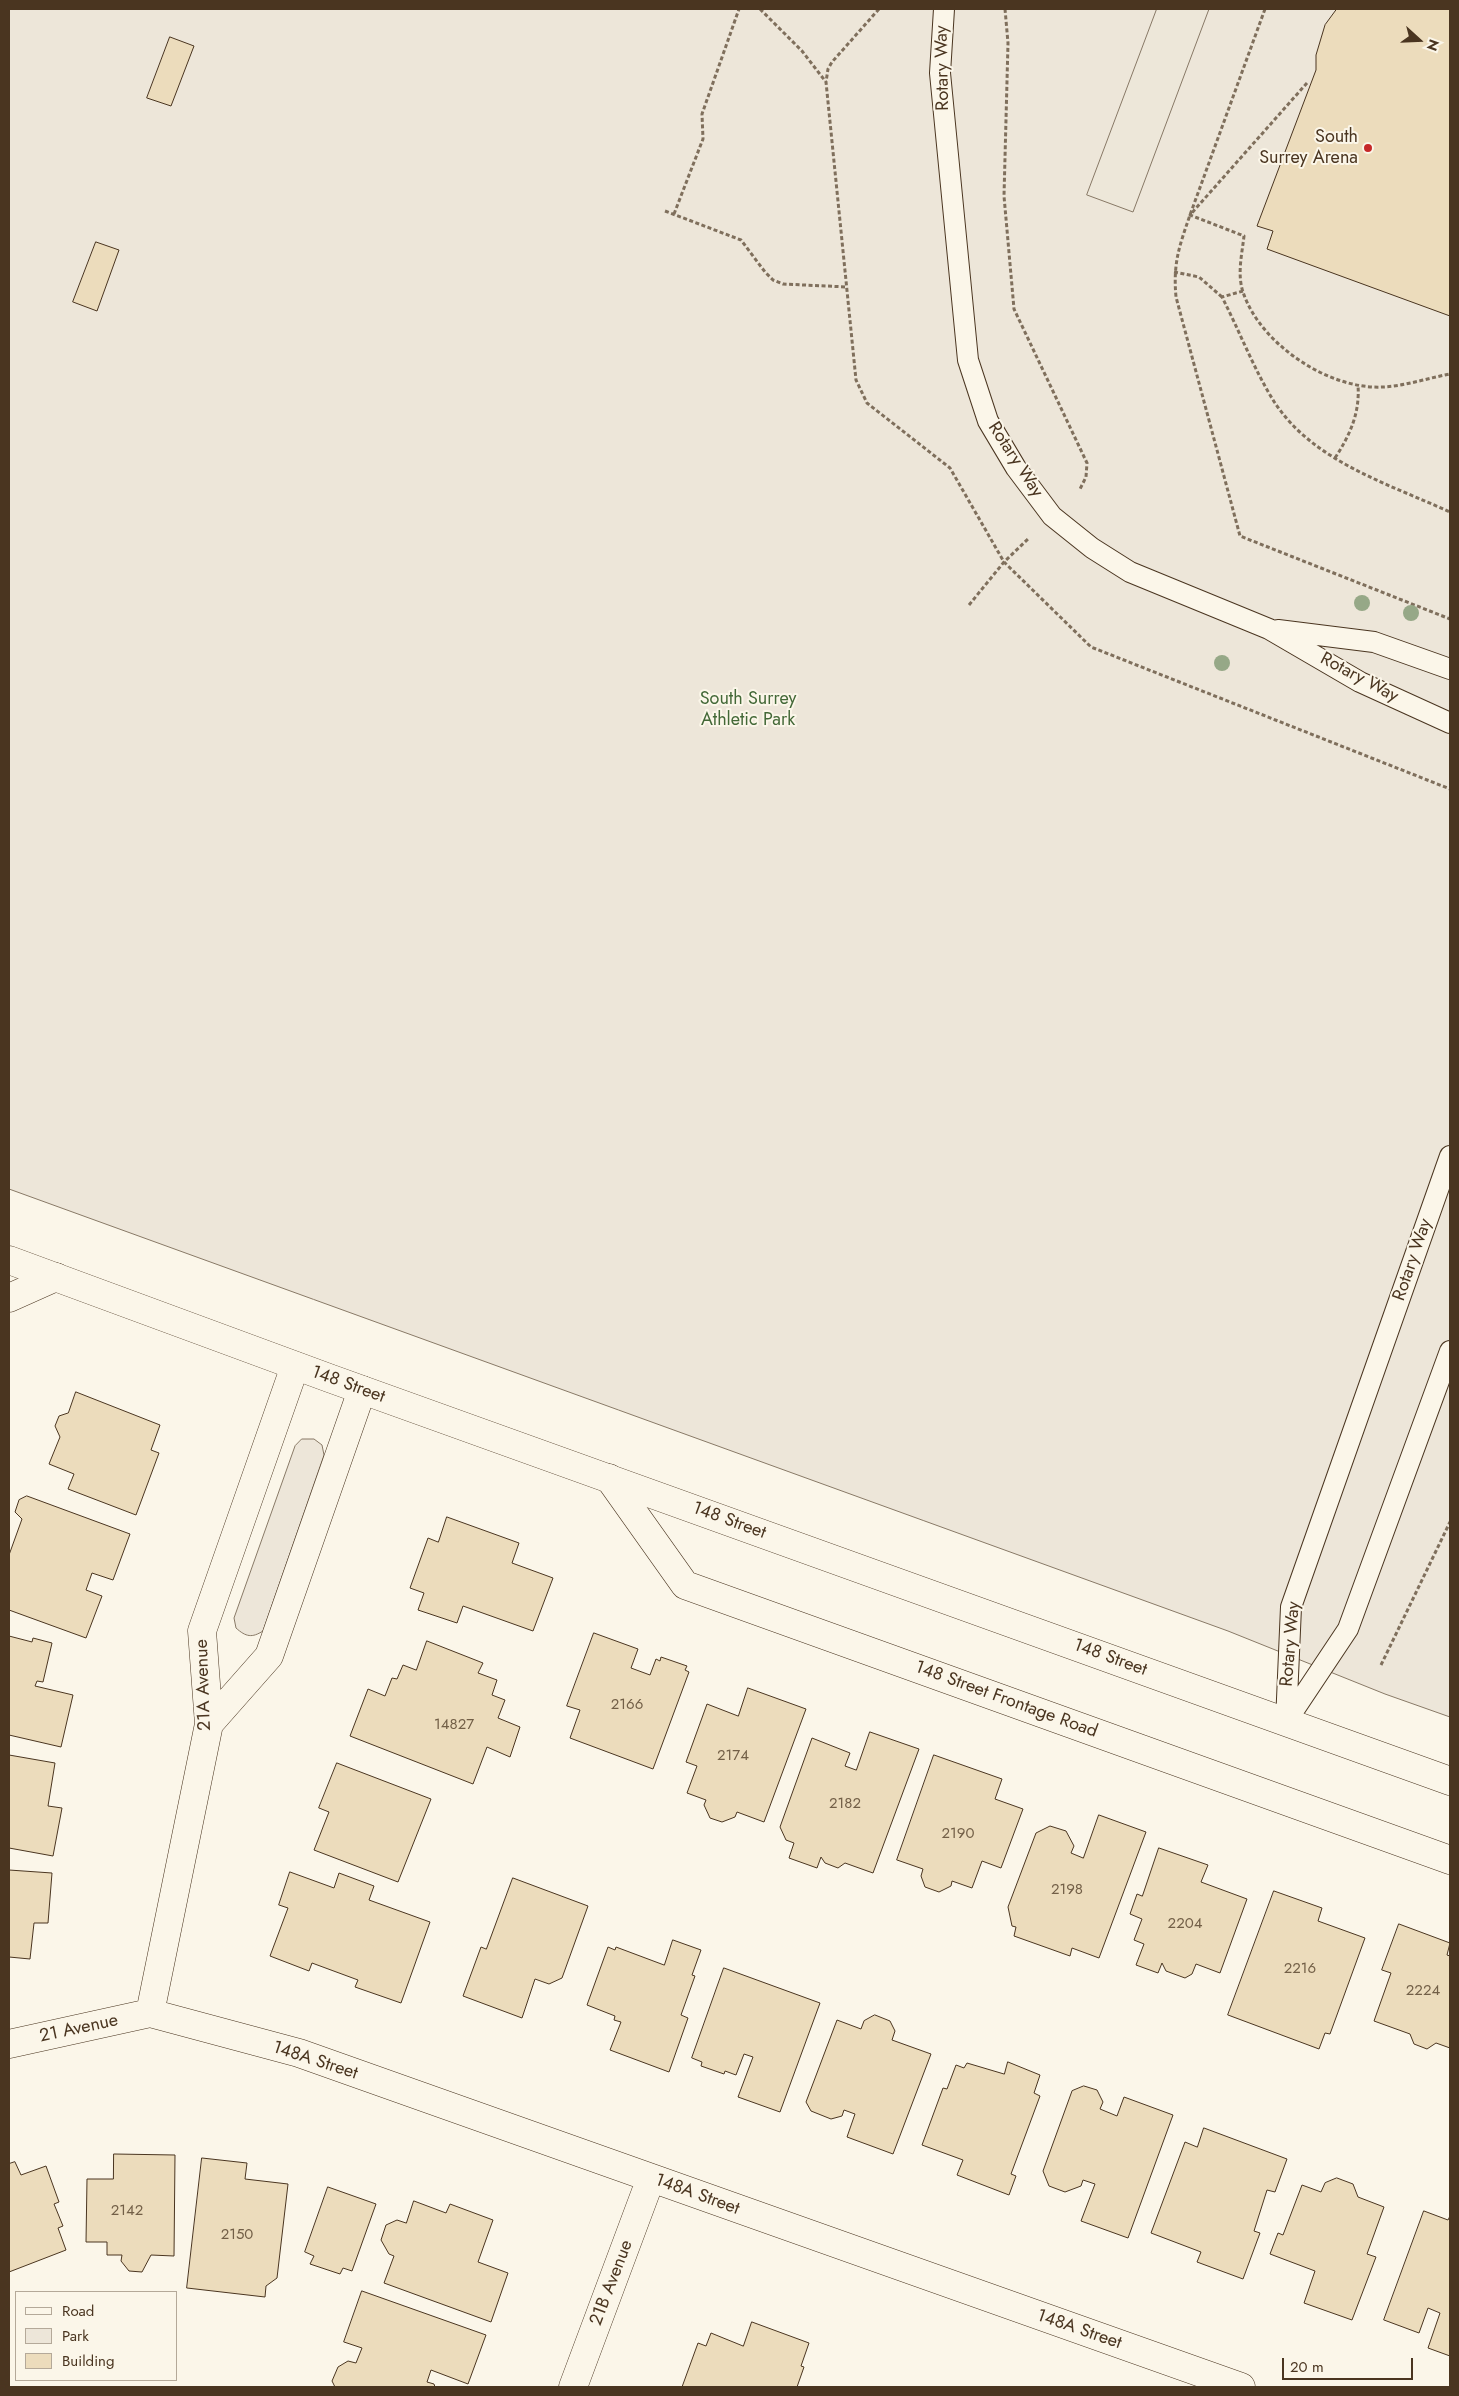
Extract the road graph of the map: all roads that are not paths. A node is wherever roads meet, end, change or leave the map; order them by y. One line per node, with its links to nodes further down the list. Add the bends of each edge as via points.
1 (944, 9): 2 (lane, Rotary Way, via 940,73 968,360 988,421 1016,468 1052,516 1092,548 1130,572)
2 (1269, 629): 3 (lane, Rotary Way, via 1374,642); 4 (lane, Rotary Way, via 1360,682)
3 (1450, 669)
4 (1450, 723)
5 (1450, 1156): 13 (lane, Rotary Way, via 1291,1607)
6 (9, 1260): 7 (street, 148 Street)
7 (56, 1277): 8 (street); 10 (street, 148 Street)
8 (9, 1298)
9 (1450, 1351): 13 (lane, Rotary Way, via 1348,1629)
10 (295, 1366): 11 (street, 148 Street); 14 (street, 21A Avenue, via 202,1630)
11 (362, 1390): 12 (street, 148 Street); 14 (street, via 269,1656)
12 (609, 1478): 13 (street, 148 Street); 16 (street, 148 Street Frontage Road, via 685,1585)
13 (1286, 1722): 15 (street, 148 Street)
14 (209, 1724): 17 (street, 21A Avenue)
15 (1450, 1781)
16 (1450, 1860)
17 (150, 2013): 18 (street, 21 Avenue); 19 (street, 148A Street, via 300,2053)
18 (9, 2044)
19 (651, 2178): 20 (street, 21B Avenue); 21 (street, 148A Street)
20 (573, 2387)
21 (1241, 2387)

